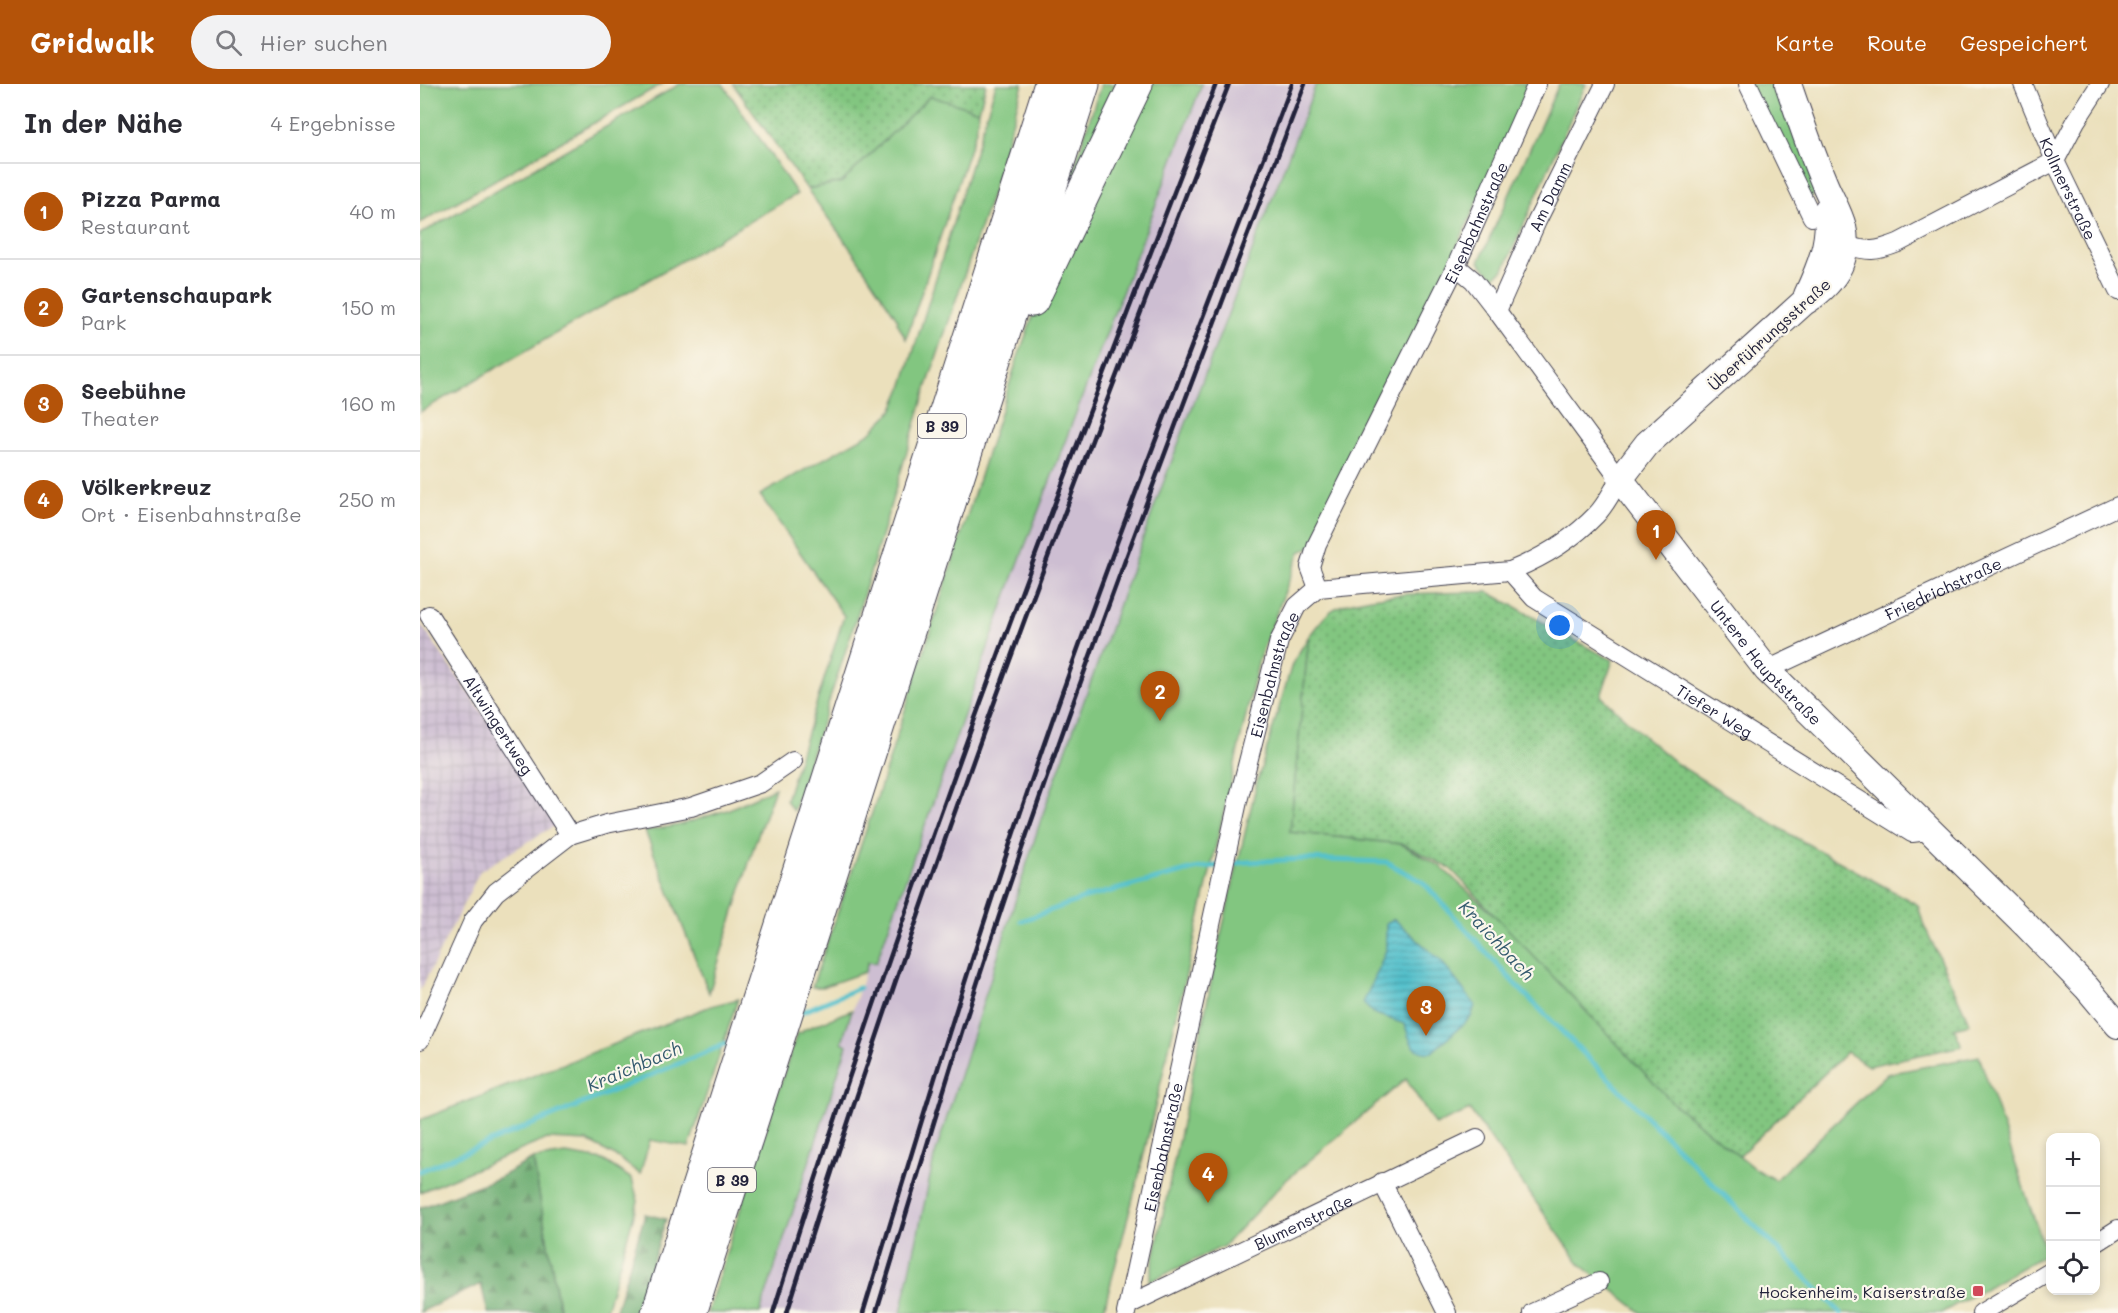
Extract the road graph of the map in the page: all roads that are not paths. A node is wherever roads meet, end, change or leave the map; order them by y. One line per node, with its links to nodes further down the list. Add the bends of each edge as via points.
1 (1039, 84): 12 (highway)
2 (1051, 84): 12 (highway, B 39)
3 (1083, 84): 20 (highway, B 39)
4 (1136, 84): 20 (highway, via 1021,324)
5 (1537, 84): 16 (street, Eisenbahnstraße)
6 (1605, 84): 19 (street, Am Damm)
7 (1748, 84): 14 (street)
8 (1788, 84): 13 (main road)
9 (2023, 84): 11 (street, Kollmerstraße)
10 (2100, 84): 11 (street)
11 (2055, 161): 15 (street, via 1898,243 1879,250); 17 (street, Kollmerstraße)
12 (1020, 181): 39 (highway, B 39)
13 (1823, 183): 14 (main road); 15 (main road, via 1843,227)
14 (1820, 219): 15 (main road); 18 (main road, via 1826,247)
15 (1845, 245): 18 (main road, Überführungsstraße, via 1837,273 1818,294)
16 (1456, 266): 19 (street, Untere Hauptstraße, via 1473,280); 24 (street, Eisenbahnstraße, via 1317,544 1310,567)
17 (2118, 291)
18 (1803, 303): 21 (main road, Überführungsstraße, via 1647,444)
19 (1497, 311): 21 (street, Untere Hauptstraße)
20 (991, 372): 40 (highway, B 39)
21 (1620, 480): 23 (street, via 1597,514 1567,540 1539,559); 26 (main road, Untere Hauptstraße)
22 (2118, 506): 26 (street, Friedrichstraße)
23 (1510, 571): 24 (street); 28 (street, Tiefer Weg, via 1534,598 1620,654 1912,833)
24 (1318, 588): 38 (street, Eisenbahnstraße, via 1298,606 1279,641 1229,837)
25 (429, 615): 29 (street, Altwingertweg)
26 (1767, 670): 28 (main road, Untere Hauptstraße)
27 (793, 761): 29 (street, via 761,783 691,807)
28 (1928, 831): 30 (main road, Untere Hauptstraße, via 2026,925)
29 (570, 835): 31 (street, via 496,892 473,921)
30 (2118, 1025)
31 (420, 1040)
32 (1477, 1138): 33 (street, Blumenstraße)
33 (1382, 1182): 38 (street, Blumenstraße); 41 (street)
34 (2118, 1229): 35 (street)
35 (2099, 1241)
36 (2046, 1274): 43 (street)
37 (1599, 1282): 42 (street)
38 (1127, 1309)
39 (658, 1313)
40 (690, 1313)
41 (1447, 1313)
42 (1532, 1313)
43 (1981, 1313)

